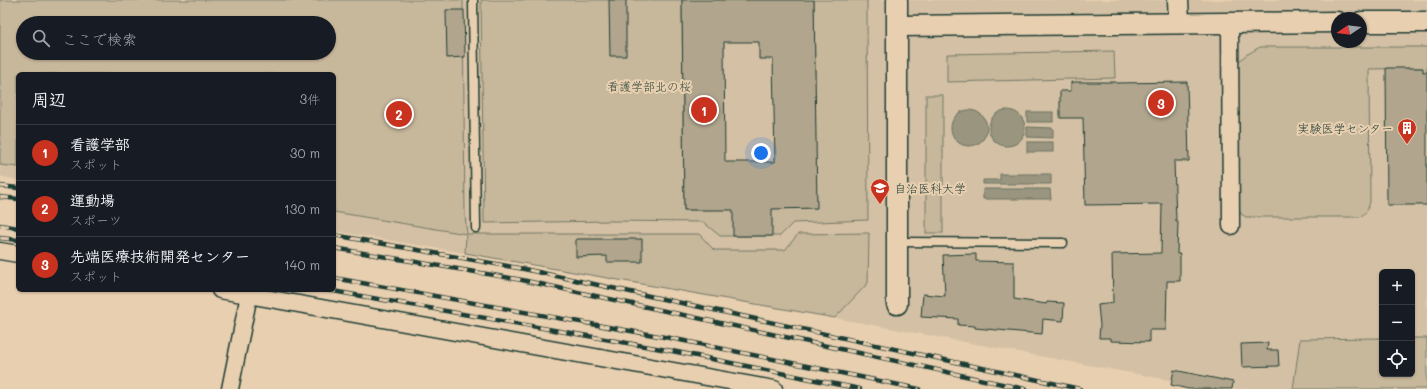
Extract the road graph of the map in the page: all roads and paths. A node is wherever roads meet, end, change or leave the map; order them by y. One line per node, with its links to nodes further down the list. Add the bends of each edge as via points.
1 (473, 0): 11 (lane)
2 (897, 0): 9 (street)
3 (1178, 0): 4 (street)
4 (1179, 22): 5 (street); 9 (street)
5 (1230, 22): 6 (street); 10 (street)
6 (1331, 22)
7 (1367, 22): 8 (street)
8 (1427, 22)
9 (898, 26): 12 (street)
10 (1231, 226)
11 (476, 228)
12 (898, 242): 13 (lane); 18 (street)
13 (1064, 243)
14 (0, 251): 15 (street)
15 (16, 254)
16 (232, 292): 17 (street)
17 (249, 295): 19 (street); 20 (street)
18 (897, 304)
19 (230, 389)
20 (774, 389)

